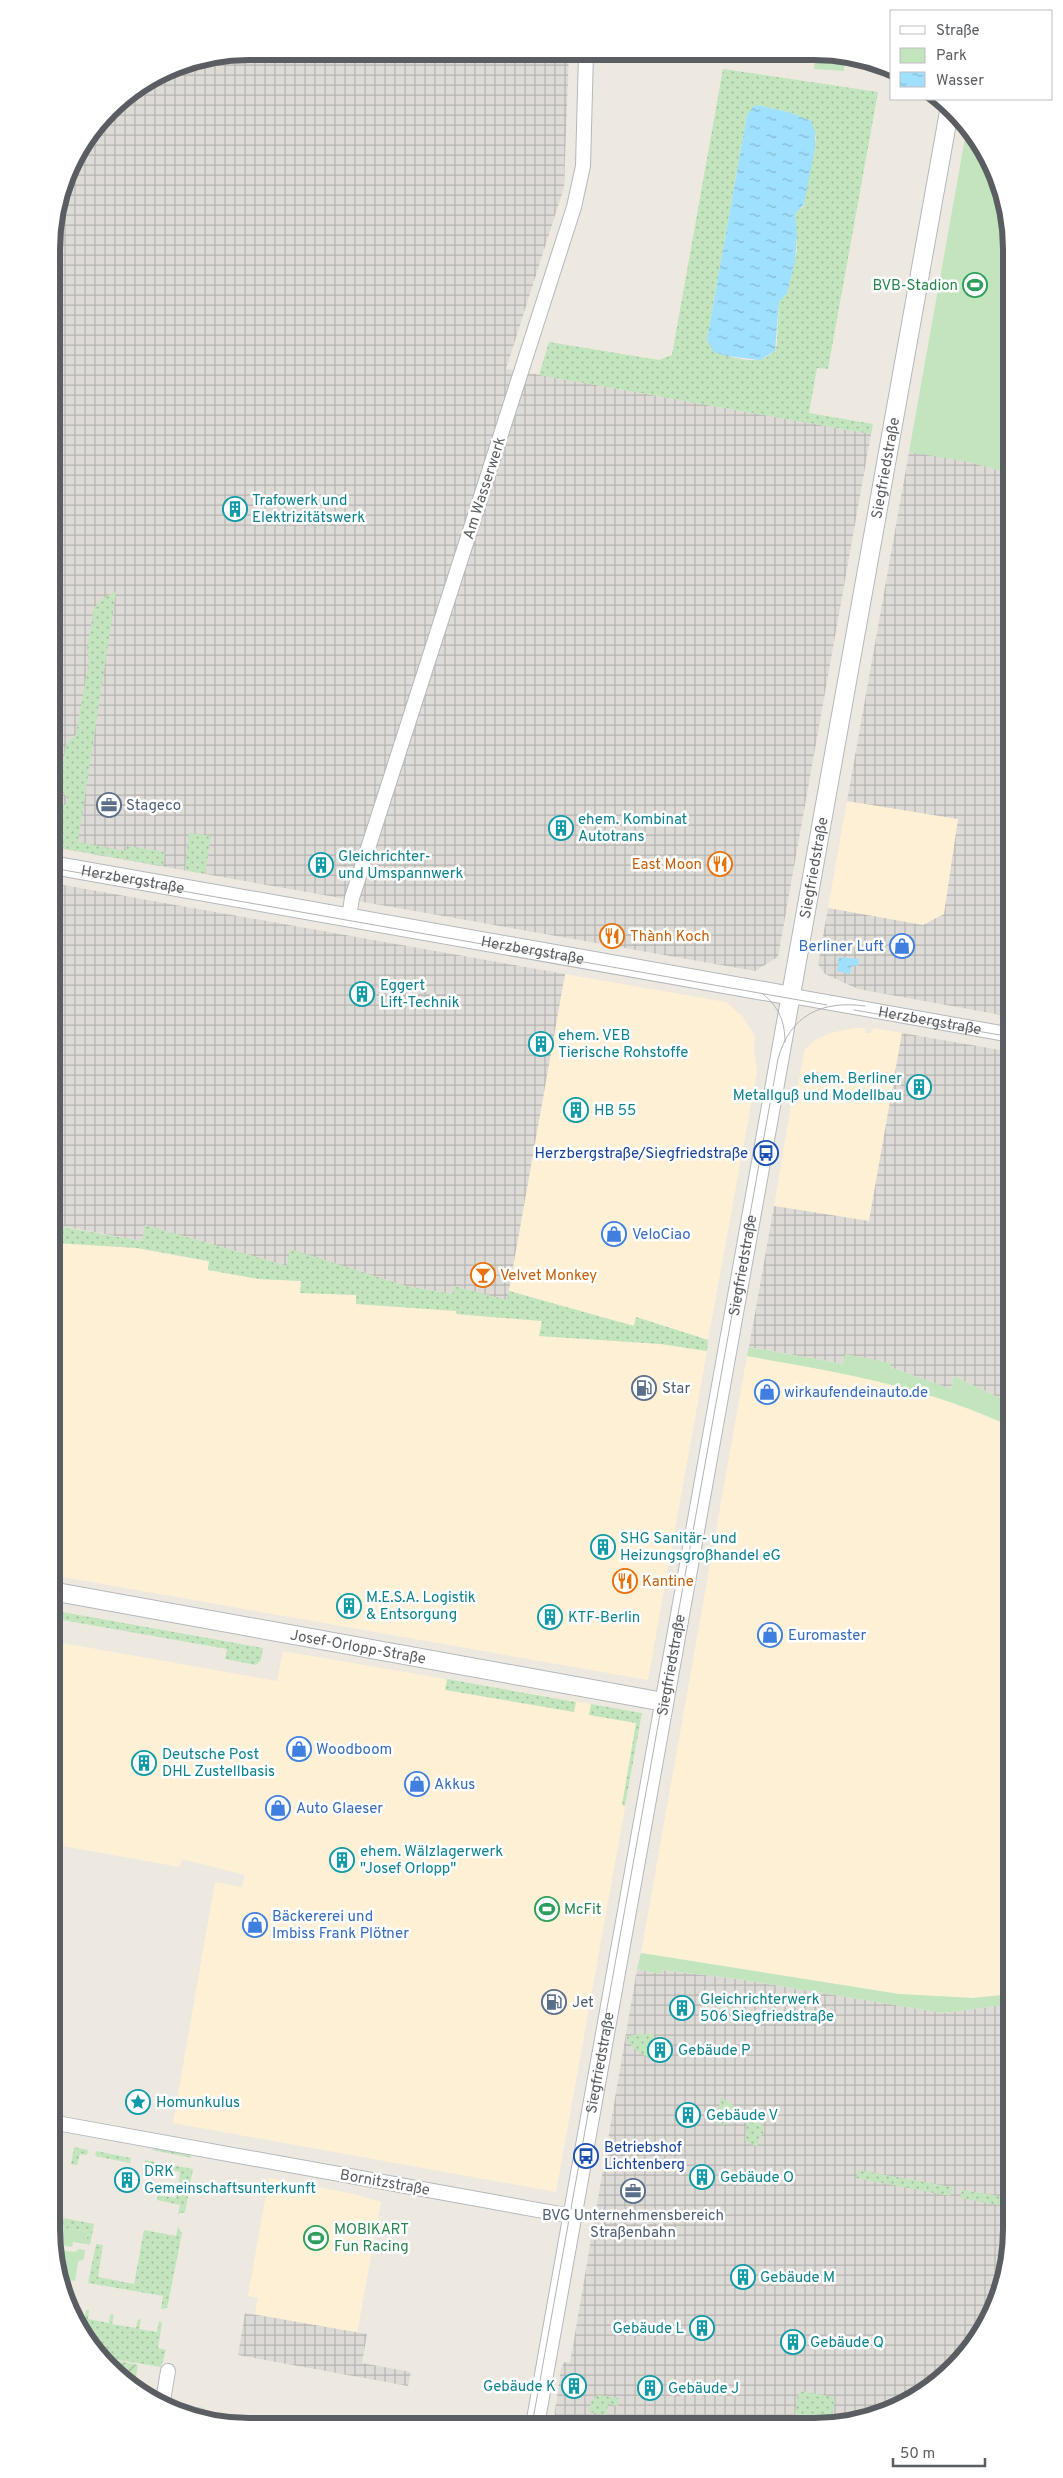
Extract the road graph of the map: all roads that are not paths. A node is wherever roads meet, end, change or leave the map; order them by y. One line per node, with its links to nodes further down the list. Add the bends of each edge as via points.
1 (586, 60): 4 (street, Am Wasserwerk, via 583,166 574,207 352,898)
2 (948, 115): 5 (street, Siegfriedstraße)
3 (60, 866): 4 (street, Herzbergstraße)
4 (349, 918): 5 (street, Herzbergstraße)
5 (792, 996): 6 (street, Herzbergstraße); 8 (street, Siegfriedstraße)
6 (1003, 1033)
7 (60, 1593): 8 (street, Josef-Orlopp-Straße)
8 (664, 1702): 10 (street, Siegfriedstraße)
9 (60, 2124): 10 (street, Bornitzstraße)
10 (571, 2216): 13 (street, Siegfriedstraße)
11 (168, 2371): 12 (street)
12 (163, 2398)
13 (535, 2418)

